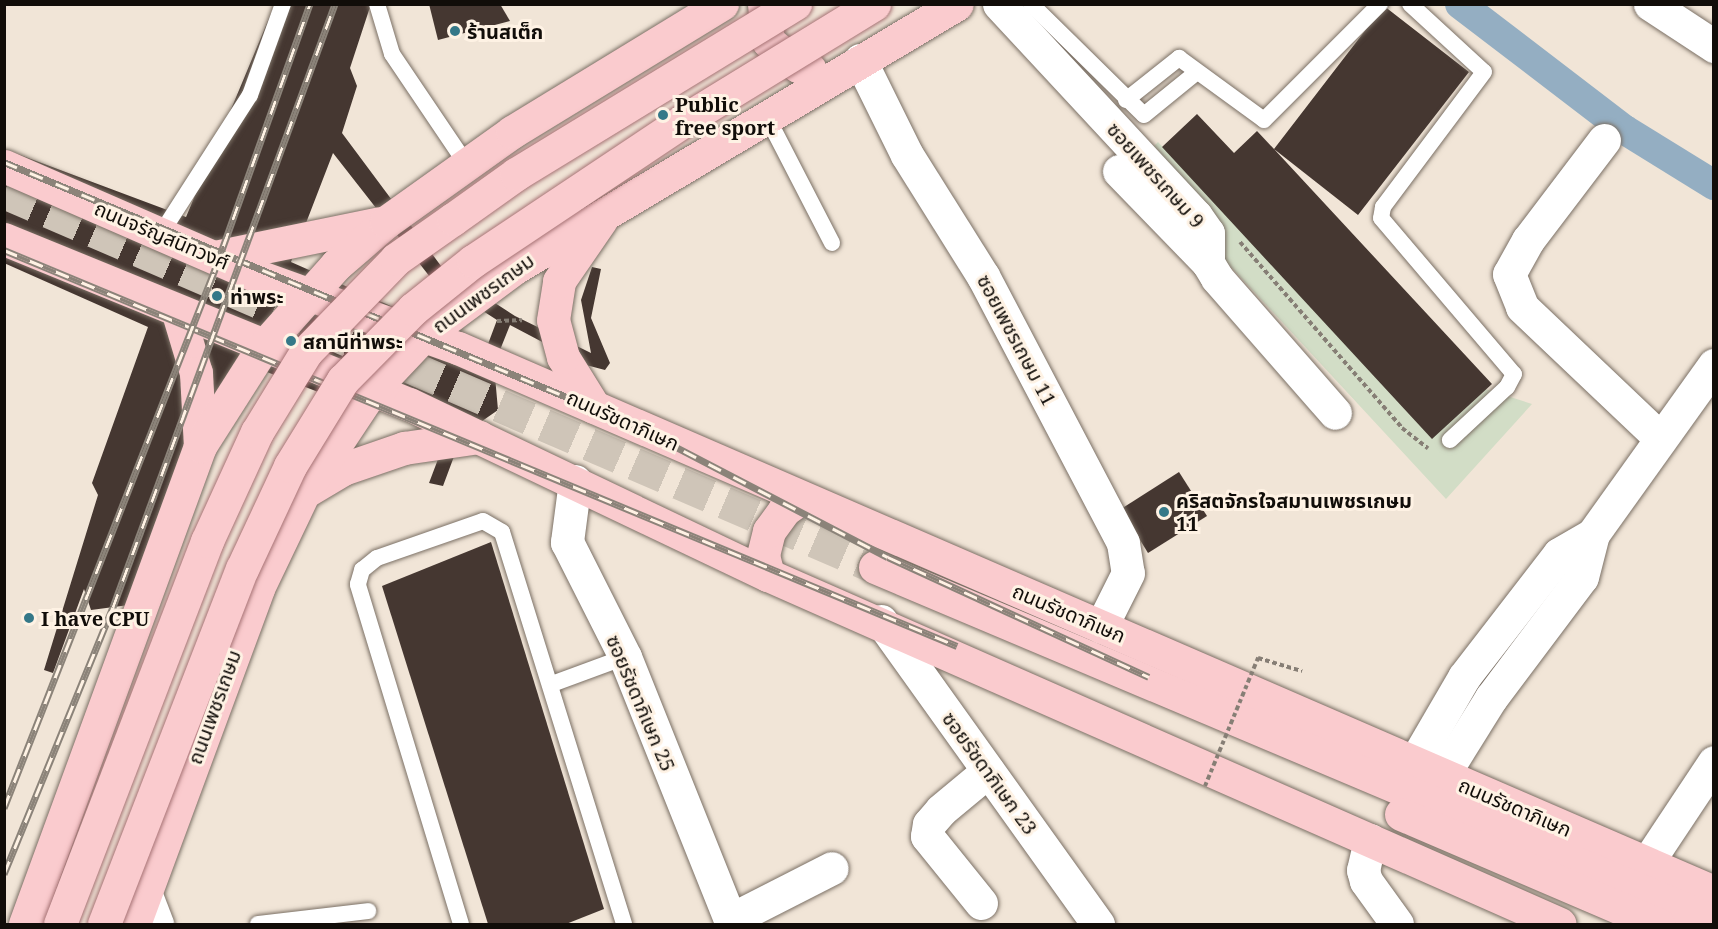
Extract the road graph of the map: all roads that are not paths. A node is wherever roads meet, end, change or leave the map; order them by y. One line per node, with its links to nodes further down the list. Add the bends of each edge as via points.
1 (283, 4): 24 (lane, via 250,95)
2 (377, 4): 19 (lane, via 392,54)
3 (722, 4): 19 (main road)
4 (764, 4): 14 (main road, via 768,41 798,66)
5 (795, 4): 62 (main road, bridge, via 516,174 396,260 306,352 257,432 207,541)
6 (874, 4): 63 (main road, ถนนเพชรเกษม, bridge, via 683,121 473,261 413,309 343,380 290,466 242,570)
7 (957, 4): 14 (main road, ถนนเพชรเกษม)
8 (999, 4): 28 (street, ซอยเพชรเกษม 9, via 1196,216 1208,233)
9 (1031, 4): 16 (lane)
10 (1380, 4): 15 (lane, via 1264,120)
11 (1410, 4): 39 (lane, via 1484,72 1383,207 1381,218 1514,374 1507,387)
12 (1650, 4): 13 (street)
13 (1713, 46)
14 (848, 68): 17 (main road, ถนนเพชรเกษม); 46 (street, ซอยเพชรเกษม 11, via 983,276 1123,543 1128,573)
15 (1197, 72): 16 (lane, via 1180,58 1172,59); 16 (lane, via 1151,115 1141,114)
16 (1126, 100)
17 (766, 115): 22 (main road, ถนนเพชรเกษม); 26 (lane)
18 (1604, 140): 38 (street, via 1528,240 1509,274 1522,308 1570,359)
19 (467, 165): 23 (main road)
20 (4, 166): 24 (main road, ถนนจรัญสนิทวงศ์)
21 (1119, 171): 28 (street)
22 (609, 209): 31 (main road, ถนนเพชรเกษม, via 516,267); 35 (main road, via 559,281 553,320 563,357)
23 (386, 222): 27 (main road); 29 (main road)
24 (160, 235): 27 (main road, ถนนจรัญสนิทวงศ์)
25 (4, 239): 30 (main road)
26 (832, 243)
27 (215, 257): 29 (main road, ถนนจรัญสนิทวงศ์)
28 (1208, 263): 36 (street)
29 (308, 295): 31 (main road, ถนนจรัญสนิทวงศ์); 32 (main road)
30 (178, 313): 32 (main road); 40 (main road, via 196,373)
31 (423, 336): 34 (main road, ถนนเพชรเกษม); 35 (main road, ถนนรัชดาภิเษก)
32 (263, 347): 34 (main road); 40 (main road)
33 (1713, 365): 38 (street)
34 (372, 390): 37 (main road); 42 (main road, ถนนเพชรเกษม)
35 (594, 407): 43 (main road, ถนนรัชดาภิเษก)
36 (1335, 413)
37 (479, 437): 41 (main road); 42 (main road, via 404,448 343,469)
38 (1659, 437): 50 (street, via 1593,534 1559,554 1464,677)
39 (1450, 440)
40 (200, 446): 61 (main road)
41 (575, 481): 44 (main road); 47 (street, ซอยรัชดาภิเษก 25, via 567,542)
42 (304, 492): 58 (main road, ถนนเพชรเกษม, via 258,588)
43 (801, 498): 44 (main road, via 784,510 769,531 763,555); 46 (main road, ถนนรัชดาภิเษก)
44 (768, 575): 45 (main road)
45 (881, 621): 51 (street, ซอยรัชดาภิเษก 23); 52 (main road)
46 (1101, 627): 50 (main road, ถนนรัชดาภิเษก)
47 (625, 657): 48 (lane); 60 (street, ซอยรัชดาภิเษก 25)
48 (552, 684): 65 (lane, via 502,532 494,524 471,525 388,553 362,570 359,595); 66 (lane)
49 (1713, 762): 53 (street)
50 (1428, 769): 53 (main road, ถนนรัชดาภิเษก)
51 (988, 771): 56 (street, via 941,810 929,824 927,836); 67 (street, ซอยรัชดาภิเษก 23)
52 (1370, 840): 68 (street, via 1362,870); 69 (main road)
53 (1647, 863): 55 (main road, ถนนรัชดาภิเษก)
54 (832, 868): 60 (street)
55 (1713, 892)
56 (981, 903)
57 (368, 911): 64 (lane)
58 (146, 914)
59 (1713, 921): 70 (main road, ถนนรัชดาภิเษก, via 871,576)
60 (731, 922)
61 (25, 924)
62 (60, 924)
63 (104, 924)
64 (258, 924)
65 (461, 924)
66 (624, 924)
67 (1098, 924)
68 (1397, 924)
69 (1560, 924)
70 (1658, 924)

